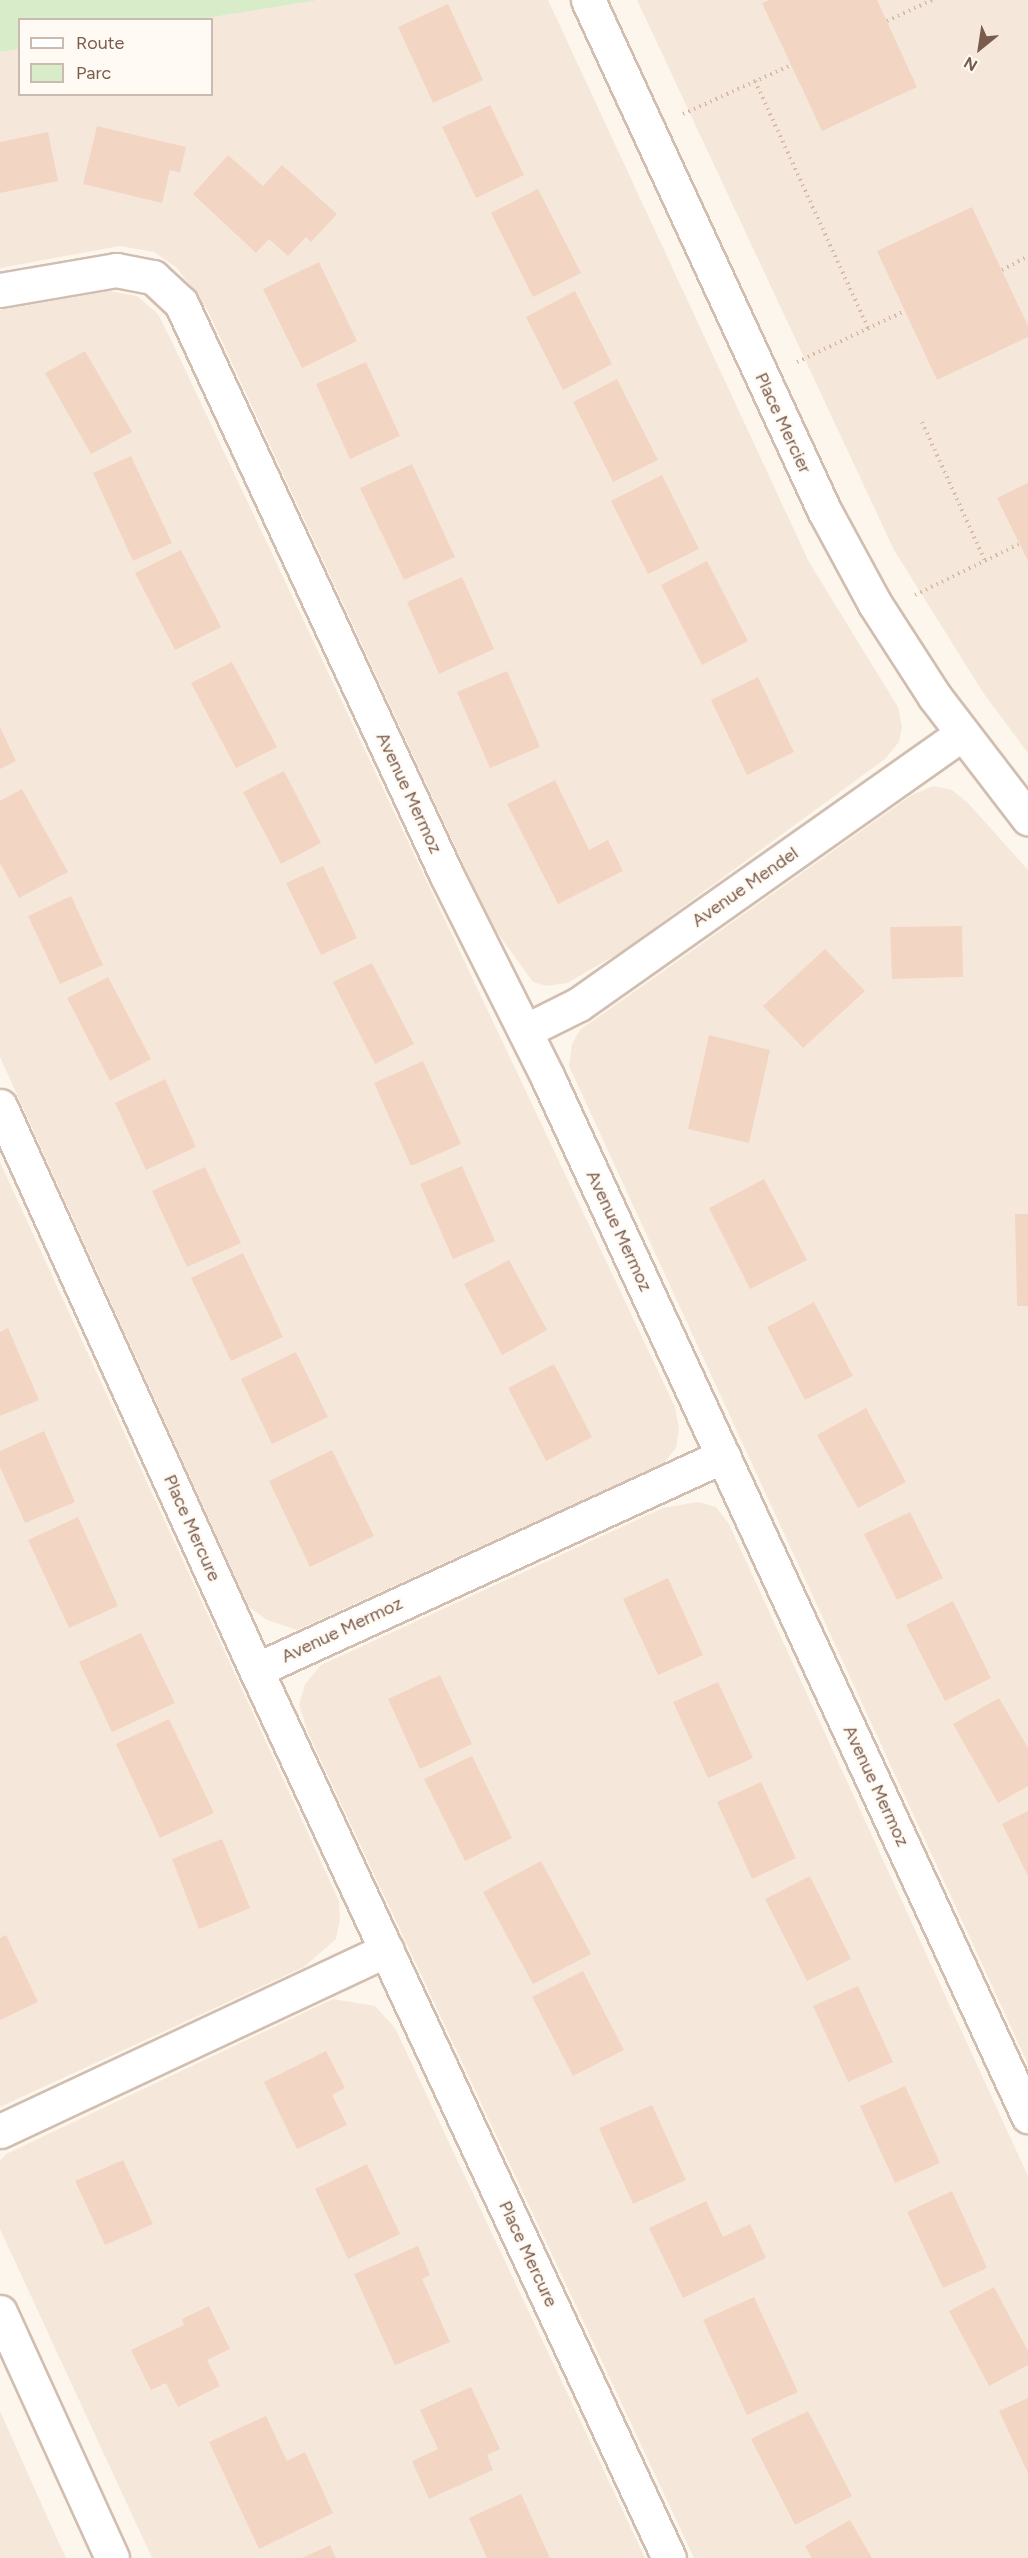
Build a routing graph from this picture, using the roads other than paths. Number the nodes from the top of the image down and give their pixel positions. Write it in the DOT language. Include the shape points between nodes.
graph roads {
  1 [pos="588,0"];
  2 [pos="0,290"];
  3 [pos="961,735"];
  4 [pos="1028,818"];
  5 [pos="525,1031"];
  6 [pos="0,1106"];
  7 [pos="723,1456"];
  8 [pos="256,1670"];
  9 [pos="387,1950"];
  10 [pos="1028,2116"];
  11 [pos="0,2131"];
  12 [pos="0,2312"];
  13 [pos="112,2558"];
  14 [pos="669,2558"];
  1 -- 3 [label="street, Place Mercier" via="824,510 875,604"];
  2 -- 5 [label="street, Avenue Mermoz" via="116,270 153,278 181,303 446,874"];
  3 -- 4 [label="street, Place Mercier"];
  3 -- 5 [label="street, Avenue Mendel" via="579,1004"];
  5 -- 7 [label="street, Avenue Mermoz"];
  6 -- 8 [label="street, Place Mercure"];
  7 -- 8 [label="street, Avenue Mermoz"];
  7 -- 10 [label="street, Avenue Mermoz"];
  8 -- 9 [label="street, Place Mercure"];
  9 -- 11 [label="street"];
  9 -- 14 [label="street, Place Mercure"];
  12 -- 13 [label="street"];
}
